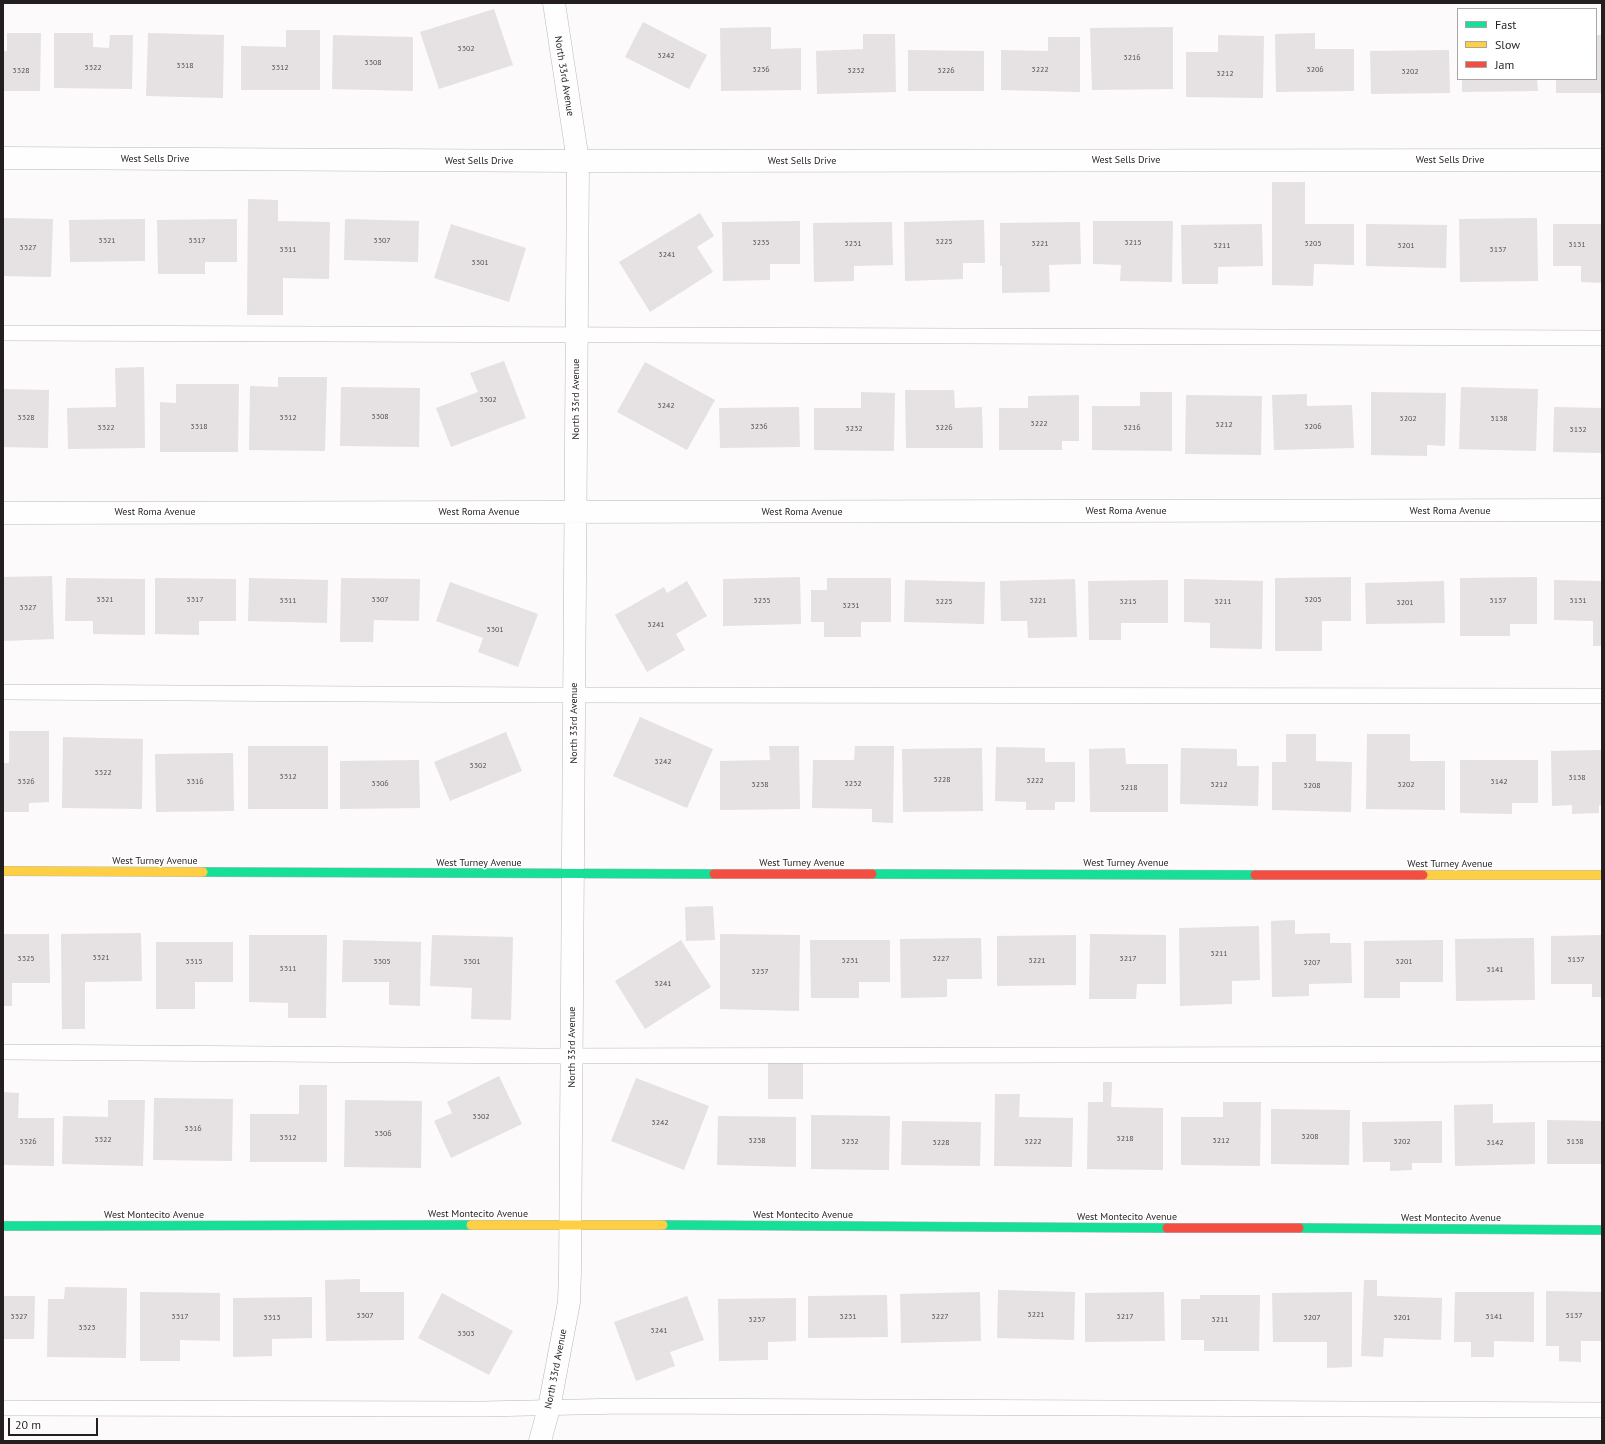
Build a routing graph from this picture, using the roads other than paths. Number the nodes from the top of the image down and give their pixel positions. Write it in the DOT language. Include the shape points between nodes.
graph roads {
  1 [pos="554,3"];
  2 [pos="3,158"];
  3 [pos="1602,160"];
  4 [pos="578,161"];
  5 [pos="3,333"];
  6 [pos="577,335"];
  7 [pos="1602,338"];
  8 [pos="1602,510"];
  9 [pos="575,512"];
  10 [pos="3,513"];
  11 [pos="3,692"];
  12 [pos="574,695"];
  13 [pos="1602,696"];
  14 [pos="3,871"];
  15 [pos="573,874"];
  16 [pos="1602,875"];
  17 [pos="3,1052"];
  18 [pos="1602,1054"];
  19 [pos="572,1056"];
  20 [pos="570,1225"];
  21 [pos="3,1226"];
  22 [pos="1602,1230"];
  23 [pos="3,1408"];
  24 [pos="549,1408"];
  25 [pos="1602,1410"];
  26 [pos="540,1441"];
  1 -- 4 [label="street, North 33rd Avenue"];
  2 -- 4 [label="street, West Sells Drive"];
  3 -- 4 [label="street, West Sells Drive"];
  4 -- 6 [label="street, North 33rd Avenue"];
  5 -- 6 [label="lane"];
  6 -- 7 [label="lane"];
  6 -- 9 [label="street, North 33rd Avenue"];
  8 -- 9 [label="street, West Roma Avenue"];
  9 -- 10 [label="street, West Roma Avenue"];
  9 -- 12 [label="street, North 33rd Avenue"];
  11 -- 12 [label="lane"];
  12 -- 13 [label="lane"];
  12 -- 15 [label="street, North 33rd Avenue"];
  14 -- 15 [label="street, West Turney Avenue"];
  15 -- 16 [label="street, West Turney Avenue"];
  15 -- 19 [label="street, North 33rd Avenue"];
  17 -- 19 [label="lane"];
  18 -- 19 [label="lane"];
  19 -- 20 [label="street, North 33rd Avenue"];
  20 -- 21 [label="street, West Montecito Avenue"];
  20 -- 22 [label="street, West Montecito Avenue"];
  20 -- 24 [label="street, North 33rd Avenue" via="570,1302"];
  23 -- 24 [label="lane"];
  24 -- 25 [label="lane" via="632,1406"];
  24 -- 26 [label="street, North 33rd Avenue"];
}
